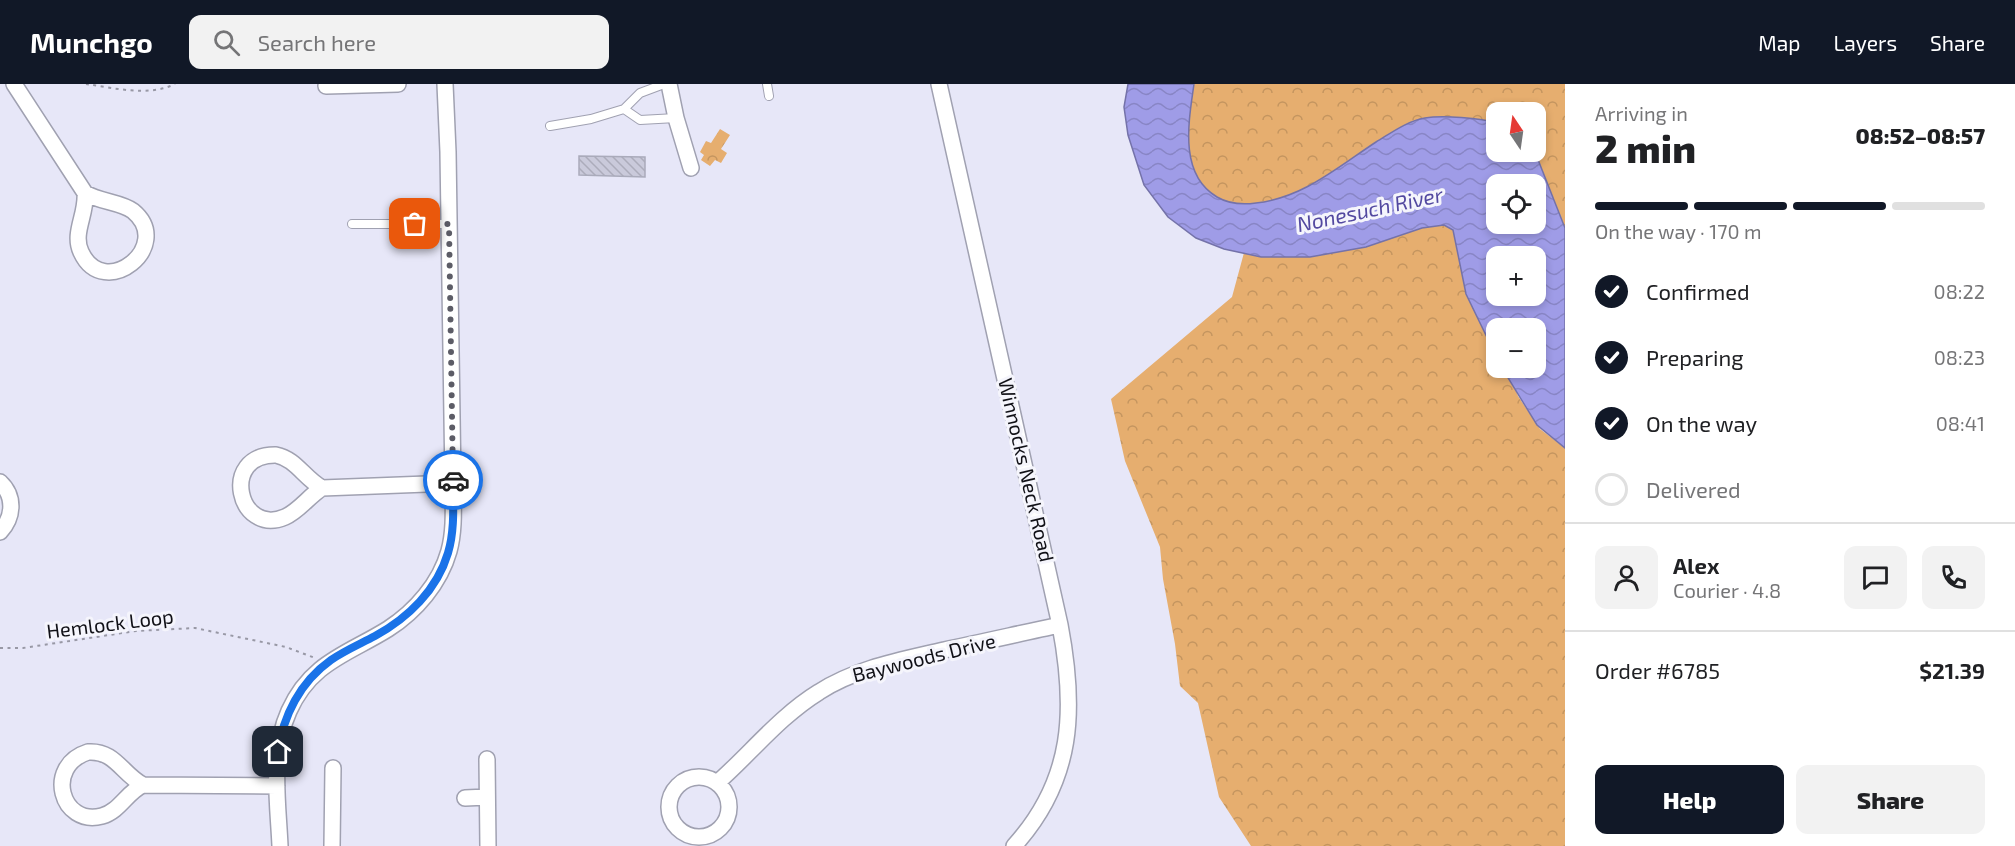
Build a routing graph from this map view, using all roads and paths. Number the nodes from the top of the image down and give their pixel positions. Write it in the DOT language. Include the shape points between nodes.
graph roads {
  1 [pos="14,84"];
  2 [pos="86,84"];
  3 [pos="175,84"];
  4 [pos="398,84"];
  5 [pos="445,84"];
  6 [pos="664,84"];
  7 [pos="669,84"];
  8 [pos="767,84"];
  9 [pos="939,84"];
  10 [pos="326,86"];
  11 [pos="769,96"];
  12 [pos="624,109"];
  13 [pos="676,118"];
  14 [pos="550,126"];
  15 [pos="691,168"];
  16 [pos="86,194"];
  17 [pos="352,224"];
  18 [pos="449,224"];
  19 [pos="0,482"];
  20 [pos="453,483"];
  21 [pos="322,488"];
  22 [pos="0,532"];
  23 [pos="1060,624"];
  24 [pos="0,648"];
  25 [pos="324,666"];
  26 [pos="487,759"];
  27 [pos="333,768"];
  28 [pos="717,783"];
  29 [pos="143,785"];
  30 [pos="277,786"];
  31 [pos="487,797"];
  32 [pos="465,798"];
  33 [pos="316,802"];
  34 [pos="332,802"];
  35 [pos="280,846"];
  36 [pos="332,846"];
  37 [pos="488,846"];
  38 [pos="1014,846"];
  1 -- 16 [label="street"];
  2 -- 3 [label="path" via="130,90 156,90"];
  4 -- 10 [label="street"];
  5 -- 18 [label="street"];
  6 -- 12 [label="lane" via="640,93"];
  7 -- 13 [label="street"];
  8 -- 11 [label="lane"];
  9 -- 23 [label="street, Winnocks Neck Road"];
  12 -- 13 [label="lane" via="640,120"];
  12 -- 14 [label="lane"];
  13 -- 15 [label="street"];
  16 -- 16 [label="street" via="78,236 83,257 101,270 128,267 144,245 144,228 139,219 127,208"];
  17 -- 18 [label="lane"];
  18 -- 20 [label="street"];
  19 -- 22 [label="street" via="12,507"];
  20 -- 21 [label="street"];
  20 -- 25 [label="street" via="449,551 428,592 398,622"];
  21 -- 21 [label="street" via="291,460 276,455 251,463 240,486 241,497 250,510 274,520 290,515"];
  23 -- 28 [label="street, Baywoods Drive" via="846,677 796,708"];
  23 -- 38 [label="street, Winnocks Neck Road" via="1070,697 1062,763 1039,815"];
  24 -- 25 [label="path, Hemlock Loop" via="136,631 195,628 310,654"];
  25 -- 30 [label="street" via="300,692 286,718 278,752"];
  26 -- 31 [label="street"];
  27 -- 34 [label="street"];
  28 -- 28 [label="street" via="703,777 693,778 676,788 669,807 679,830 703,837 717,832 724,824 729,800"];
  29 -- 29 [label="street" via="111,757 94,752 71,761 61,783 69,806 91,817 109,813"];
  29 -- 30 [label="street"];
  30 -- 35 [label="street"];
  31 -- 32 [label="street"];
  31 -- 37 [label="street"];
  33 -- 34 [label="street"];
  34 -- 36 [label="street"];
}
